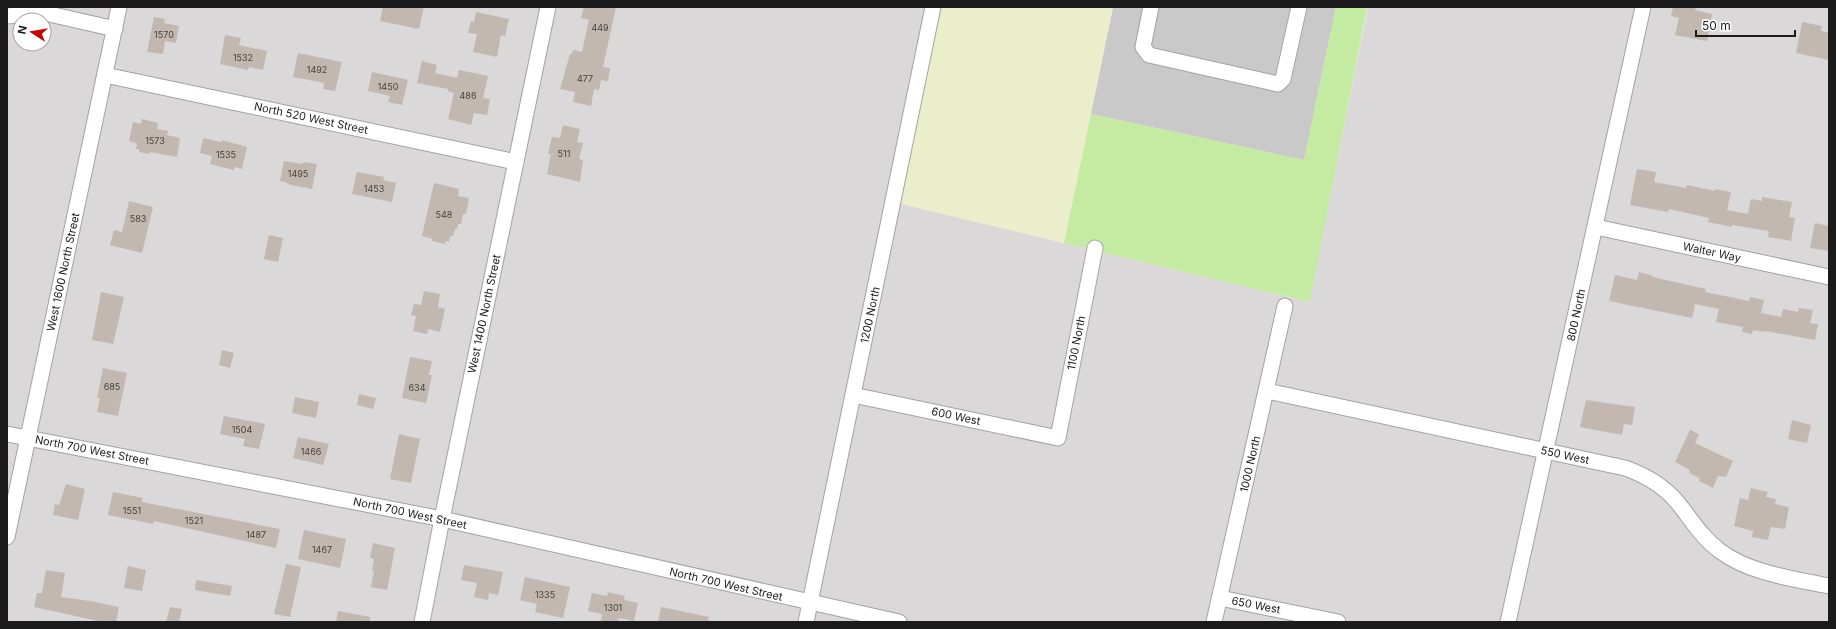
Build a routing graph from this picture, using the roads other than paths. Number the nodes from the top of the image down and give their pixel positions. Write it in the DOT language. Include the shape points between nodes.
graph roads {
  1 [pos="119,7"];
  2 [pos="548,7"];
  3 [pos="933,7"];
  4 [pos="1151,7"];
  5 [pos="1299,7"];
  6 [pos="1643,7"];
  7 [pos="7,16"];
  8 [pos="115,29"];
  9 [pos="106,75"];
  10 [pos="516,162"];
  11 [pos="1596,226"];
  12 [pos="1095,248"];
  13 [pos="1829,277"];
  14 [pos="1285,306"];
  15 [pos="1267,390"];
  16 [pos="853,395"];
  17 [pos="7,434"];
  18 [pos="28,437"];
  19 [pos="1058,438"];
  20 [pos="1546,450"];
  21 [pos="442,519"];
  22 [pos="7,537"];
  23 [pos="1829,586"];
  24 [pos="1220,598"];
  25 [pos="810,603"];
  26 [pos="422,622"];
  27 [pos="806,622"];
  28 [pos="899,622"];
  29 [pos="1214,622"];
  30 [pos="1338,622"];
  31 [pos="1508,622"];
  1 -- 8 [label="street, West 1600 North Street"];
  2 -- 10 [label="street, West 1400 North Street"];
  3 -- 16 [label="street, 1200 North"];
  4 -- 5 [label="street" via="1143,47 1149,55 1278,84 1283,79"];
  6 -- 11 [label="street, 800 North"];
  7 -- 8 [label="street" via="45,13"];
  8 -- 9 [label="street, West 1600 North Street"];
  9 -- 10 [label="street, North 520 West Street"];
  9 -- 18 [label="street, West 1600 North Street"];
  10 -- 21 [label="street, West 1400 North Street"];
  11 -- 13 [label="street, Walter Way"];
  11 -- 20 [label="street, 800 North"];
  12 -- 19 [label="street, 1100 North"];
  14 -- 15 [label="street, 1000 North"];
  15 -- 20 [label="street, 550 West"];
  15 -- 24 [label="street, 1000 North"];
  16 -- 19 [label="street, 600 West"];
  16 -- 25 [label="street, 1200 North"];
  17 -- 18 [label="street, North 700 West Street"];
  18 -- 21 [label="street, North 700 West Street"];
  18 -- 22 [label="street, West 1600 North Street"];
  20 -- 23 [label="street, 550 West" via="1637,472 1669,494 1710,543 1729,557 1753,569"];
  20 -- 31 [label="street, 800 North"];
  21 -- 25 [label="street, North 700 West Street"];
  21 -- 26 [label="street, West 1400 North Street"];
  24 -- 29 [label="street, 1000 North"];
  24 -- 30 [label="street, 650 West"];
  25 -- 27 [label="street, 1200 North"];
  25 -- 28 [label="street, North 700 West Street"];
}
